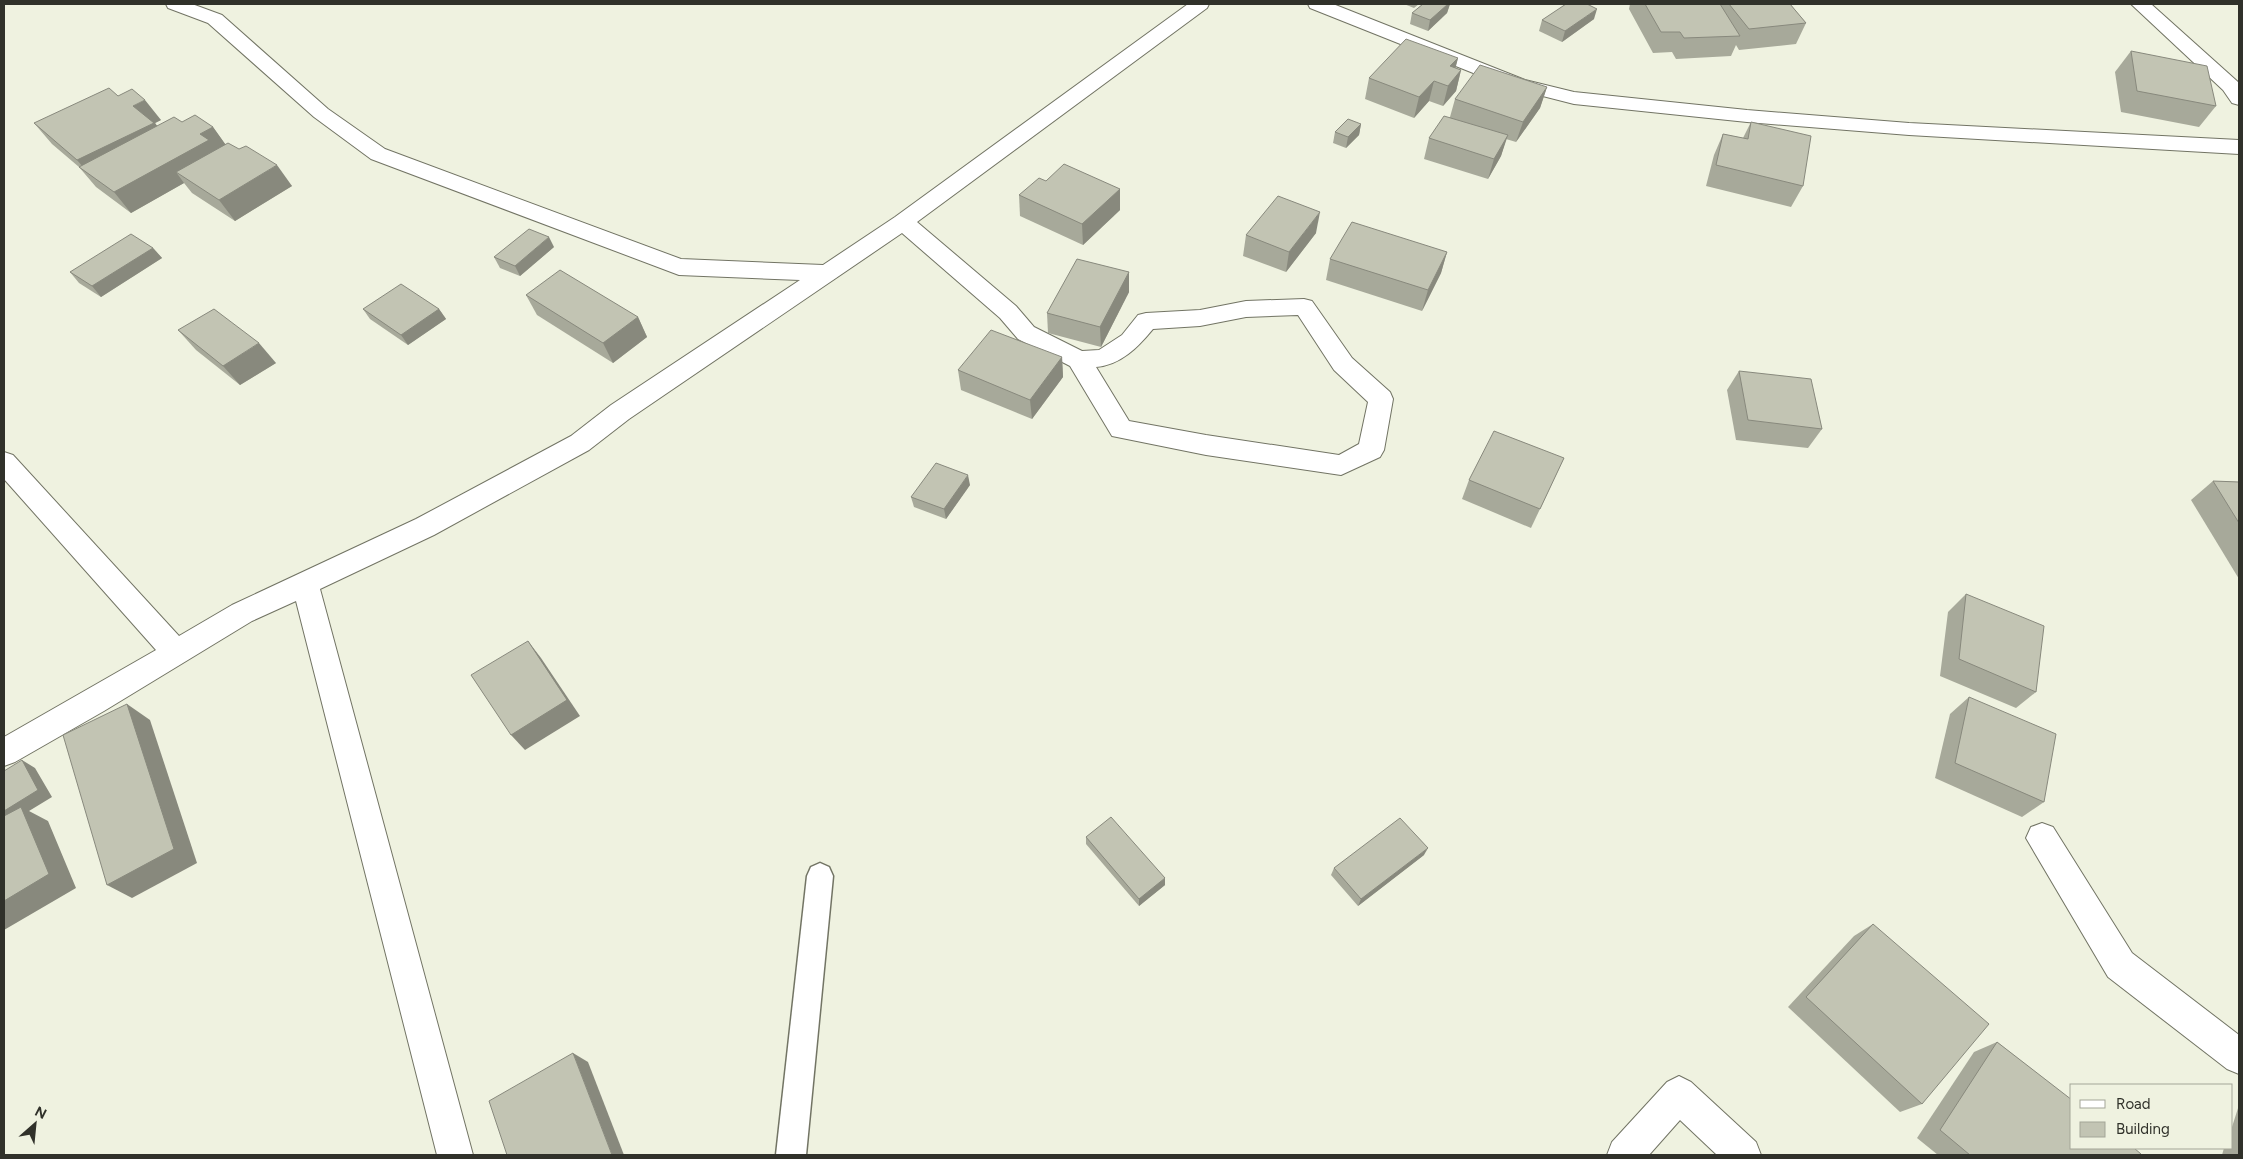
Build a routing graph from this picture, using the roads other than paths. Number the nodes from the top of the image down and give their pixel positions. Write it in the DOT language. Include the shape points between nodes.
graph roads {
  1 [pos="175,4"];
  2 [pos="1200,4"];
  3 [pos="1316,4"];
  4 [pos="2140,4"];
  5 [pos="2239,99"];
  6 [pos="2239,147"];
  7 [pos="903,222"];
  8 [pos="825,273"];
  9 [pos="1079,360"];
  10 [pos="4,462"];
  11 [pos="305,583"];
  12 [pos="177,652"];
  13 [pos="4,752"];
  14 [pos="2042,838"];
  15 [pos="820,876"];
  16 [pos="2239,1057"];
  17 [pos="455,1155"];
  18 [pos="791,1155"];
  19 [pos="1625,1155"];
  20 [pos="1743,1155"];
  1 -- 8 [label="street" via="215,18 321,113 378,154 679,268"];
  2 -- 7 [label="street"];
  3 -- 6 [label="street" via="1518,84 1574,98 1909,129"];
  4 -- 5 [label="street" via="2231,86"];
  7 -- 8 [label="street"];
  7 -- 9 [label="street" via="1008,312 1026,333"];
  8 -- 11 [label="street" via="620,412 580,443 425,527"];
  9 -- 9 [label="street" via="1104,358 1130,341 1146,321 1304,307 1343,364 1380,399 1371,450 1341,466 1121,429"];
  10 -- 12 [label="street"];
  11 -- 12 [label="street" via="242,613"];
  11 -- 17 [label="street"];
  12 -- 13 [label="street"];
  14 -- 16 [label="street" via="2120,964"];
  15 -- 18 [label="lane"];
  19 -- 20 [label="street" via="1680,1094"];
}
